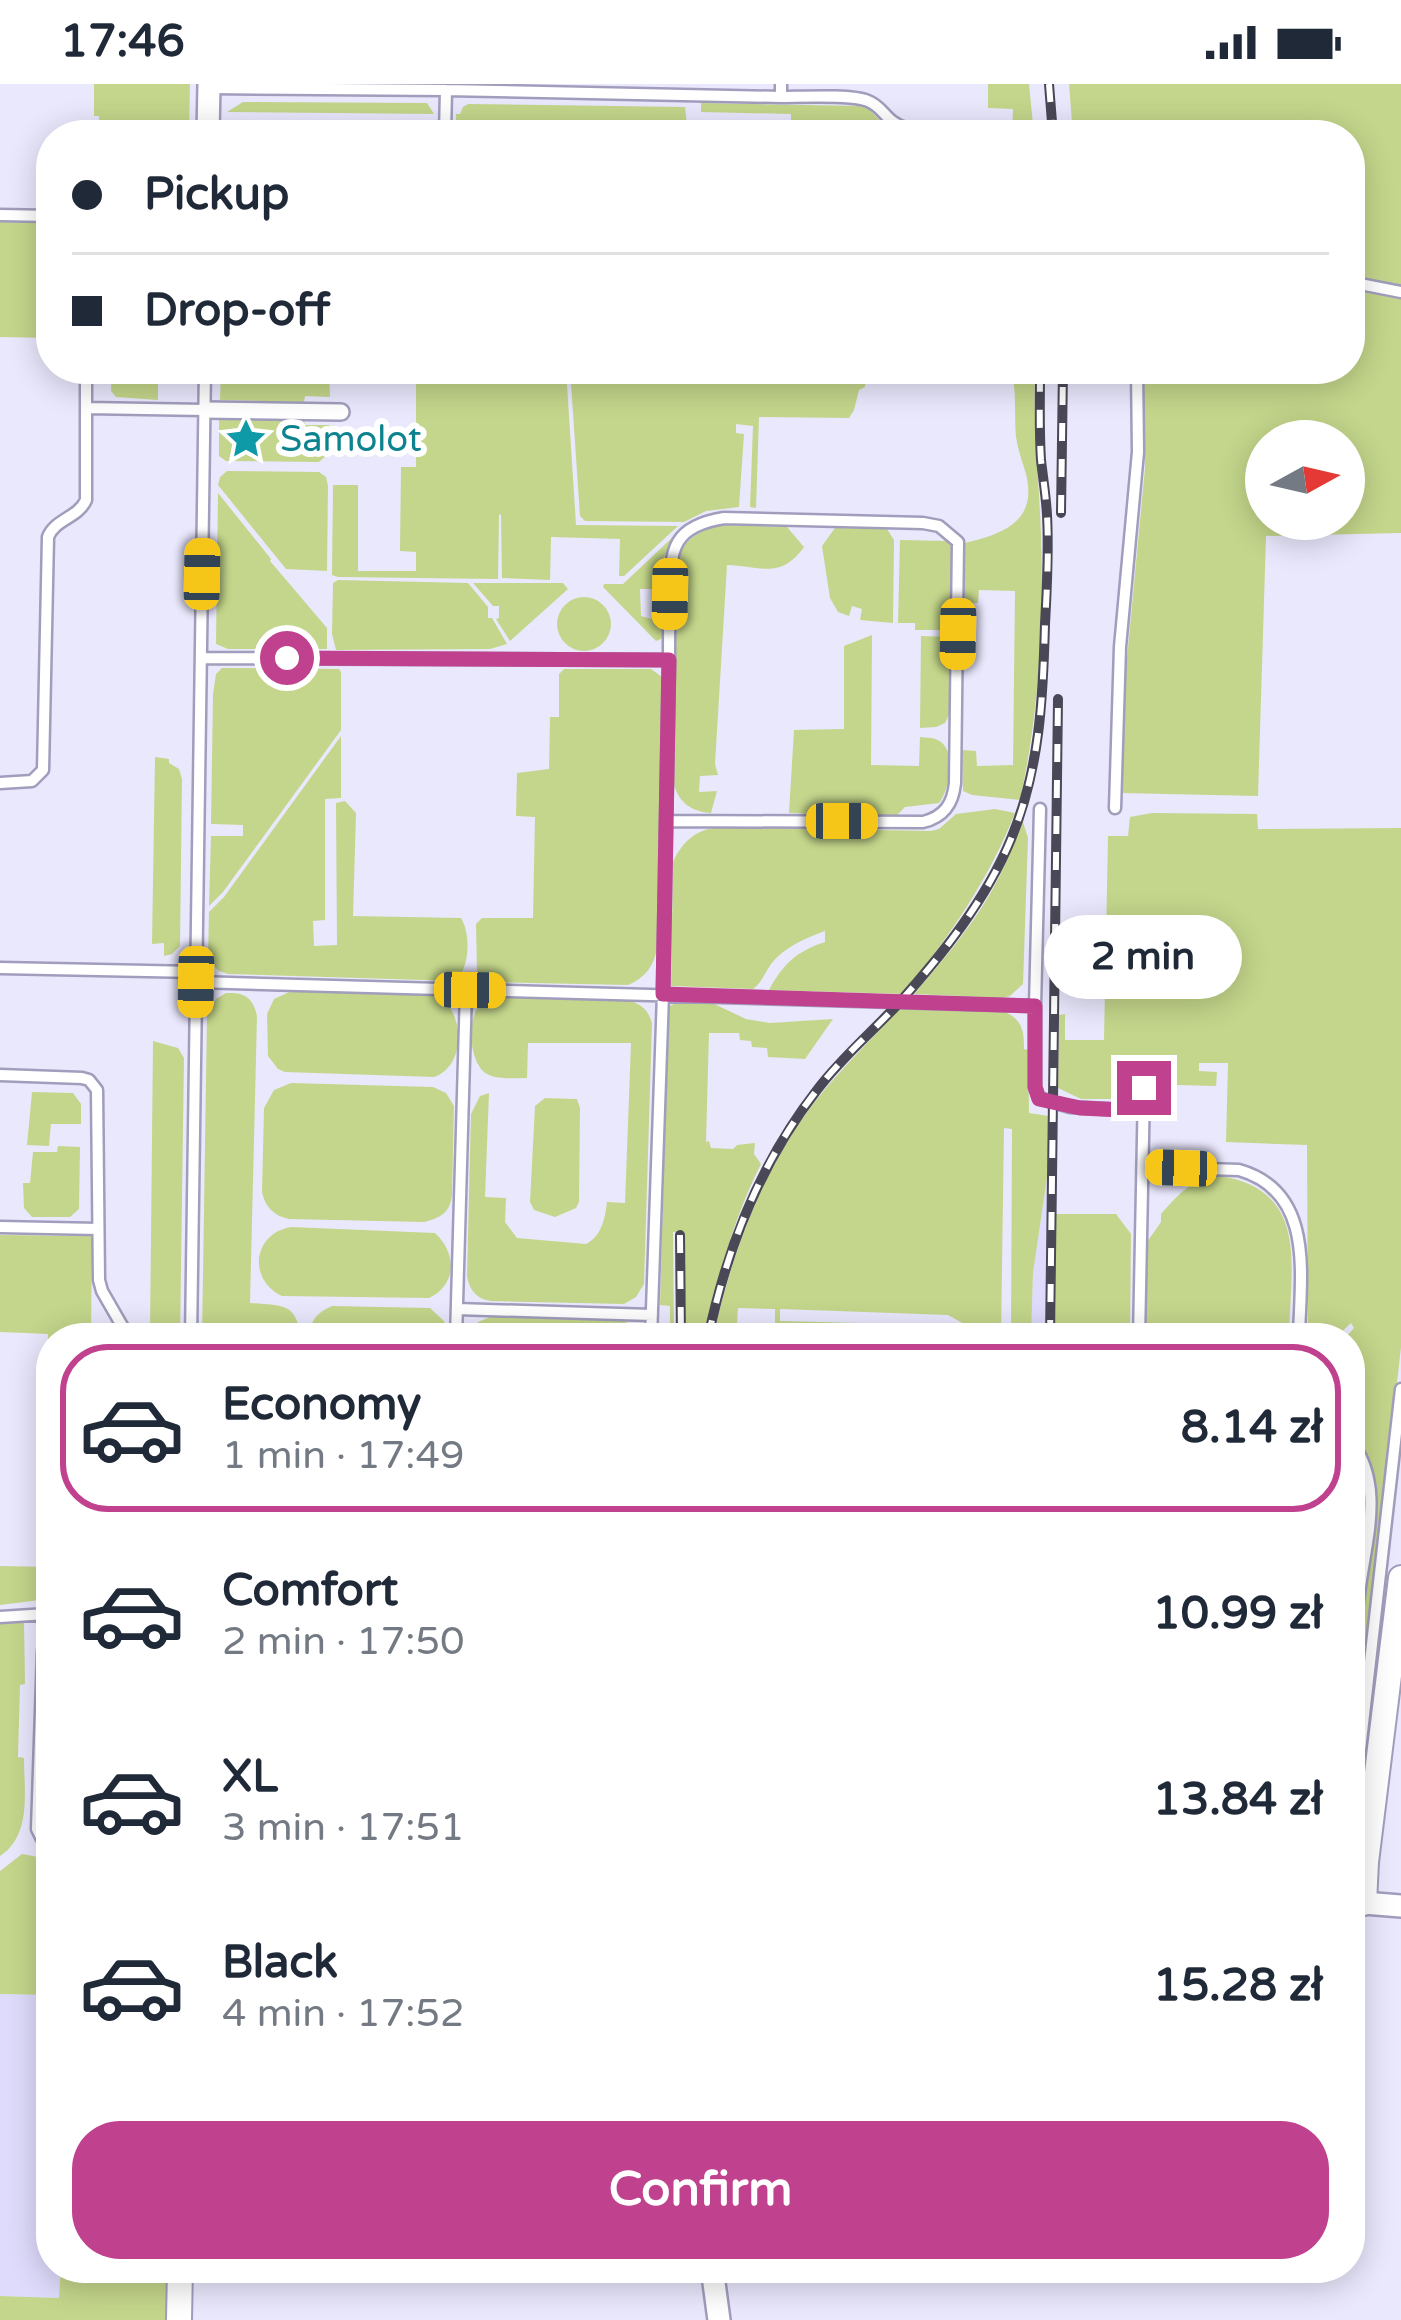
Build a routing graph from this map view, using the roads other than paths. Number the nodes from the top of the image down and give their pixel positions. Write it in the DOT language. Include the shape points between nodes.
graph roads {
  1 [pos="209,86"];
  2 [pos="325,86"];
  3 [pos="453,88"];
  4 [pos="781,90"];
  5 [pos="208,120"];
  6 [pos="448,120"];
  7 [pos="888,120"];
  8 [pos="0,215"];
  9 [pos="36,216"];
  10 [pos="1365,285"];
  11 [pos="1401,292"];
  12 [pos="86,384"];
  13 [pos="206,384"];
  14 [pos="1137,384"];
  15 [pos="86,408"];
  16 [pos="205,410"];
  17 [pos="341,412"];
  18 [pos="201,658"];
  19 [pos="669,660"];
  20 [pos="0,783"];
  21 [pos="1115,808"];
  22 [pos="1040,809"];
  23 [pos="666,821"];
  24 [pos="0,968"];
  25 [pos="196,977"];
  26 [pos="466,990"];
  27 [pos="663,994"];
  28 [pos="1035,1006"];
  29 [pos="0,1075"];
  30 [pos="1144,1088"];
  31 [pos="1144,1111"];
  32 [pos="1143,1167"];
  33 [pos="0,1227"];
  34 [pos="98,1229"];
  35 [pos="457,1309"];
  36 [pos="652,1315"];
  37 [pos="121,1323"];
  38 [pos="191,1323"];
  39 [pos="457,1323"];
  40 [pos="652,1323"];
  41 [pos="1139,1323"];
  42 [pos="1299,1323"];
  43 [pos="1401,1389"];
  44 [pos="1365,1470"];
  45 [pos="1365,1554"];
  46 [pos="1401,1578"];
  47 [pos="36,1612"];
  48 [pos="0,1616"];
  49 [pos="1365,1706"];
  50 [pos="1365,1844"];
  51 [pos="1365,1904"];
  52 [pos="1401,1906"];
  53 [pos="180,2283"];
  54 [pos="714,2283"];
  55 [pos="179,2320"];
  56 [pos="719,2320"];
  1 -- 2 [label="lane"];
  1 -- 5 [label="street"];
  2 -- 3 [label="lane"];
  3 -- 4 [label="lane"];
  3 -- 6 [label="lane"];
  4 -- 7 [label="lane" via="863,99"];
  8 -- 9 [label="lane"];
  10 -- 11 [label="lane"];
  12 -- 15 [label="lane"];
  13 -- 16 [label="lane"];
  14 -- 21 [label="lane"];
  15 -- 16 [label="lane"];
  15 -- 20 [label="lane" via="84,505 48,537 43,770 32,781"];
  16 -- 17 [label="street"];
  16 -- 18 [label="lane"];
  18 -- 19 [label="lane"];
  18 -- 25 [label="lane"];
  19 -- 23 [label="lane"];
  19 -- 23 [label="lane" via="672,552 704,522 923,523 958,542 955,783 941,815 923,822"];
  22 -- 28 [label="lane"];
  23 -- 27 [label="lane"];
  24 -- 25 [label="lane"];
  25 -- 26 [label="lane"];
  25 -- 38 [label="lane"];
  26 -- 27 [label="lane"];
  26 -- 35 [label="lane"];
  27 -- 28 [label="lane"];
  27 -- 36 [label="lane"];
  28 -- 31 [label="lane" via="1039,1099"];
  29 -- 34 [label="lane" via="82,1078 97,1090"];
  30 -- 31 [label="lane"];
  31 -- 32 [label="lane"];
  32 -- 41 [label="lane"];
  32 -- 42 [label="lane" via="1239,1170 1277,1192 1299,1232"];
  33 -- 34 [label="lane"];
  34 -- 37 [label="lane" via="100,1286"];
  35 -- 36 [label="lane"];
  35 -- 39 [label="lane"];
  36 -- 40 [label="lane"];
  43 -- 49 [label="lane"];
  44 -- 45 [label="lane" via="1372,1509"];
  46 -- 50 [label="street"];
  47 -- 48 [label="lane"];
  51 -- 52 [label="street"];
  53 -- 55 [label="street"];
  54 -- 56 [label="street"];
}
